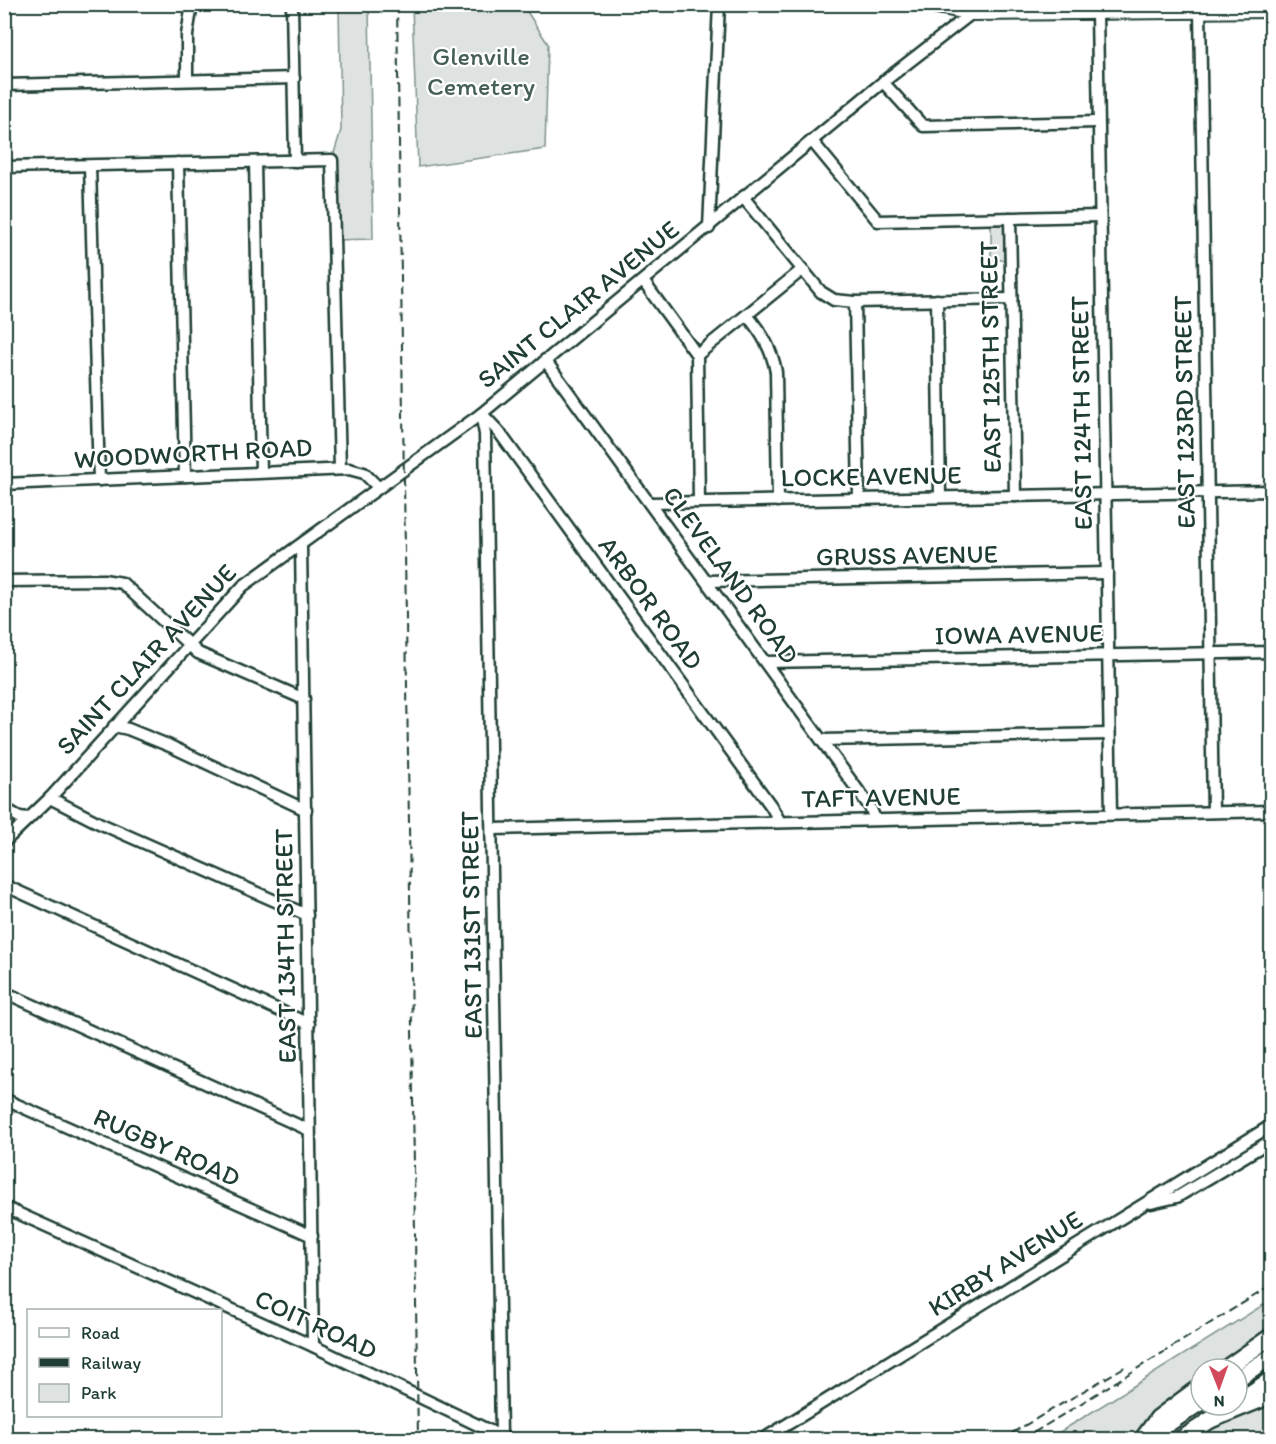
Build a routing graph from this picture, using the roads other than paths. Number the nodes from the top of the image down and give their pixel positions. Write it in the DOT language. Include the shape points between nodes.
graph roads {
  1 [pos="192,4"];
  2 [pos="292,4"];
  3 [pos="719,4"];
  4 [pos="927,4"];
  5 [pos="974,9"];
  6 [pos="1193,9"];
  7 [pos="1094,10"];
  8 [pos="1272,10"];
  9 [pos="294,78"];
  10 [pos="187,80"];
  11 [pos="883,82"];
  12 [pos="4,85"];
  13 [pos="1098,122"];
  14 [pos="812,141"];
  15 [pos="295,161"];
  16 [pos="178,162"];
  17 [pos="255,162"];
  18 [pos="90,166"];
  19 [pos="4,168"];
  20 [pos="743,197"];
  21 [pos="1100,216"];
  22 [pos="1010,218"];
  23 [pos="709,228"];
  24 [pos="802,270"];
  25 [pos="643,281"];
  26 [pos="1011,299"];
  27 [pos="936,300"];
  28 [pos="855,302"];
  29 [pos="748,316"];
  30 [pos="697,355"];
  31 [pos="546,360"];
  32 [pos="482,414"];
  33 [pos="340,469"];
  34 [pos="261,472"];
  35 [pos="185,476"];
  36 [pos="99,480"];
  37 [pos="4,484"];
  38 [pos="378,487"];
  39 [pos="1272,491"];
  40 [pos="1208,492"];
  41 [pos="1106,493"];
  42 [pos="1015,496"];
  43 [pos="940,497"];
  44 [pos="859,498"];
  45 [pos="778,501"];
  46 [pos="699,502"];
  47 [pos="651,503"];
  48 [pos="301,545"];
  49 [pos="1107,573"];
  50 [pos="4,581"];
  51 [pos="708,581"];
  52 [pos="189,645"];
  53 [pos="1211,652"];
  54 [pos="1272,652"];
  55 [pos="1108,655"];
  56 [pos="767,662"];
  57 [pos="304,699"];
  58 [pos="114,726"];
  59 [pos="1109,734"];
  60 [pos="823,740"];
  61 [pos="50,798"];
  62 [pos="4,808"];
  63 [pos="306,810"];
  64 [pos="1272,811"];
  65 [pos="1213,812"];
  66 [pos="1111,813"];
  67 [pos="29,818"];
  68 [pos="875,819"];
  69 [pos="780,822"];
  70 [pos="492,829"];
  71 [pos="4,842"];
  72 [pos="4,885"];
  73 [pos="307,915"];
  74 [pos="4,992"];
  75 [pos="309,1024"];
  76 [pos="4,1099"];
  77 [pos="1272,1125"];
  78 [pos="309,1130"];
  79 [pos="1272,1140"];
  80 [pos="1145,1204"];
  81 [pos="4,1207"];
  82 [pos="312,1236"];
  83 [pos="1272,1336"];
  84 [pos="313,1346"];
  85 [pos="1272,1356"];
  86 [pos="1242,1357"];
  87 [pos="1249,1371"];
  88 [pos="1272,1379"];
  89 [pos="1249,1394"];
  90 [pos="1189,1395"];
  91 [pos="1272,1395"];
  92 [pos="1189,1410"];
  93 [pos="1214,1417"];
  94 [pos="1208,1421"];
  95 [pos="505,1438"];
  96 [pos="762,1440"];
  97 [pos="1143,1440"];
  98 [pos="1180,1440"];
  1 -- 10 [label="street" via="186,35"];
  2 -- 9 [label="street"];
  3 -- 23 [label="street"];
  4 -- 5 [label="main road"];
  5 -- 7 [label="main road"];
  5 -- 11 [label="street, SAINT CLAIR AVENUE"];
  6 -- 7 [label="main road"];
  6 -- 8 [label="main road"];
  6 -- 40 [label="street, EAST 123RD STREET"];
  7 -- 13 [label="street, EAST 124TH STREET"];
  9 -- 10 [label="street"];
  9 -- 15 [label="street"];
  10 -- 12 [label="street"];
  11 -- 13 [label="street" via="923,126"];
  11 -- 14 [label="street, SAINT CLAIR AVENUE"];
  13 -- 21 [label="street, EAST 124TH STREET"];
  14 -- 20 [label="street, SAINT CLAIR AVENUE"];
  14 -- 22 [label="street" via="878,221"];
  15 -- 17 [label="street"];
  15 -- 33 [label="street" via="332,160"];
  16 -- 17 [label="street"];
  16 -- 18 [label="street"];
  16 -- 35 [label="street"];
  17 -- 34 [label="street"];
  18 -- 19 [label="street"];
  18 -- 36 [label="street"];
  20 -- 23 [label="street, SAINT CLAIR AVENUE"];
  20 -- 24 [label="street"];
  21 -- 22 [label="street"];
  21 -- 41 [label="street, EAST 124TH STREET"];
  22 -- 26 [label="street, EAST 125TH STREET"];
  23 -- 25 [label="street, SAINT CLAIR AVENUE"];
  24 -- 28 [label="street" via="821,292 834,300"];
  24 -- 29 [label="street"];
  25 -- 30 [label="street"];
  25 -- 31 [label="street, SAINT CLAIR AVENUE"];
  26 -- 27 [label="street"];
  26 -- 42 [label="street, EAST 125TH STREET"];
  27 -- 28 [label="street"];
  27 -- 43 [label="street"];
  28 -- 44 [label="street"];
  29 -- 30 [label="street"];
  29 -- 45 [label="street" via="766,339 776,372"];
  30 -- 46 [label="street"];
  31 -- 32 [label="street, SAINT CLAIR AVENUE"];
  31 -- 47 [label="street, CLEVELAND ROAD"];
  32 -- 38 [label="street, SAINT CLAIR AVENUE"];
  32 -- 69 [label="street, ARBOR ROAD" via="500,433"];
  32 -- 70 [label="street, EAST 131ST STREET"];
  33 -- 34 [label="street, WOODWORTH ROAD"];
  33 -- 38 [label="street, WOODWORTH ROAD" via="364,474"];
  34 -- 35 [label="street, WOODWORTH ROAD"];
  35 -- 36 [label="street, WOODWORTH ROAD"];
  36 -- 37 [label="street, WOODWORTH ROAD"];
  38 -- 48 [label="street, SAINT CLAIR AVENUE"];
  39 -- 40 [label="street, LOCKE AVENUE"];
  40 -- 41 [label="street, LOCKE AVENUE"];
  40 -- 53 [label="street, EAST 123RD STREET"];
  41 -- 42 [label="street, LOCKE AVENUE"];
  41 -- 49 [label="street, EAST 124TH STREET"];
  42 -- 43 [label="street, LOCKE AVENUE"];
  43 -- 44 [label="street, LOCKE AVENUE"];
  44 -- 45 [label="street, LOCKE AVENUE"];
  45 -- 46 [label="street, LOCKE AVENUE"];
  46 -- 47 [label="street, LOCKE AVENUE"];
  47 -- 51 [label="street, CLEVELAND ROAD"];
  48 -- 52 [label="street, SAINT CLAIR AVENUE" via="243,586"];
  48 -- 57 [label="street, EAST 134TH STREET"];
  49 -- 51 [label="street, GRUSS AVENUE"];
  49 -- 55 [label="street, EAST 124TH STREET"];
  50 -- 52 [label="street" via="122,583"];
  51 -- 56 [label="street, CLEVELAND ROAD"];
  52 -- 57 [label="street" via="198,653"];
  52 -- 58 [label="street, SAINT CLAIR AVENUE"];
  53 -- 54 [label="street, IOWA AVENUE"];
  53 -- 55 [label="street, IOWA AVENUE"];
  53 -- 65 [label="street, EAST 123RD STREET"];
  55 -- 56 [label="street, IOWA AVENUE"];
  55 -- 59 [label="street, EAST 124TH STREET"];
  56 -- 60 [label="street, CLEVELAND ROAD"];
  57 -- 63 [label="street, EAST 134TH STREET"];
  58 -- 61 [label="street, SAINT CLAIR AVENUE"];
  58 -- 63 [label="street" via="170,746"];
  59 -- 60 [label="street"];
  59 -- 66 [label="street, EAST 124TH STREET"];
  60 -- 68 [label="street, CLEVELAND ROAD"];
  61 -- 67 [label="street, SAINT CLAIR AVENUE"];
  61 -- 73 [label="street"];
  62 -- 67 [label="street"];
  63 -- 73 [label="street, EAST 134TH STREET"];
  64 -- 65 [label="street, TAFT AVENUE"];
  65 -- 66 [label="street, TAFT AVENUE"];
  66 -- 68 [label="street, TAFT AVENUE"];
  67 -- 71 [label="street, SAINT CLAIR AVENUE"];
  68 -- 69 [label="street, TAFT AVENUE"];
  69 -- 70 [label="street, TAFT AVENUE"];
  70 -- 95 [label="street, EAST 131ST STREET"];
  72 -- 75 [label="street"];
  73 -- 75 [label="street, EAST 134TH STREET"];
  74 -- 78 [label="street"];
  75 -- 78 [label="street, EAST 134TH STREET"];
  76 -- 82 [label="street, RUGBY ROAD"];
  77 -- 80 [label="street, KIRBY AVENUE"];
  78 -- 82 [label="street, EAST 134TH STREET"];
  79 -- 80 [label="street" via="1177,1197"];
  80 -- 96 [label="street, KIRBY AVENUE"];
  81 -- 84 [label="street, COIT ROAD"];
  82 -- 84 [label="street, EAST 134TH STREET"];
  83 -- 86 [label="highway"];
  84 -- 95 [label="street, COIT ROAD"];
  85 -- 87 [label="highway"];
  88 -- 89 [label="highway"];
  90 -- 97 [label="highway" via="1158,1418"];
  91 -- 94 [label="highway"];
  92 -- 97 [label="highway"];
  93 -- 94 [label="highway"];
  94 -- 98 [label="highway"];
}
